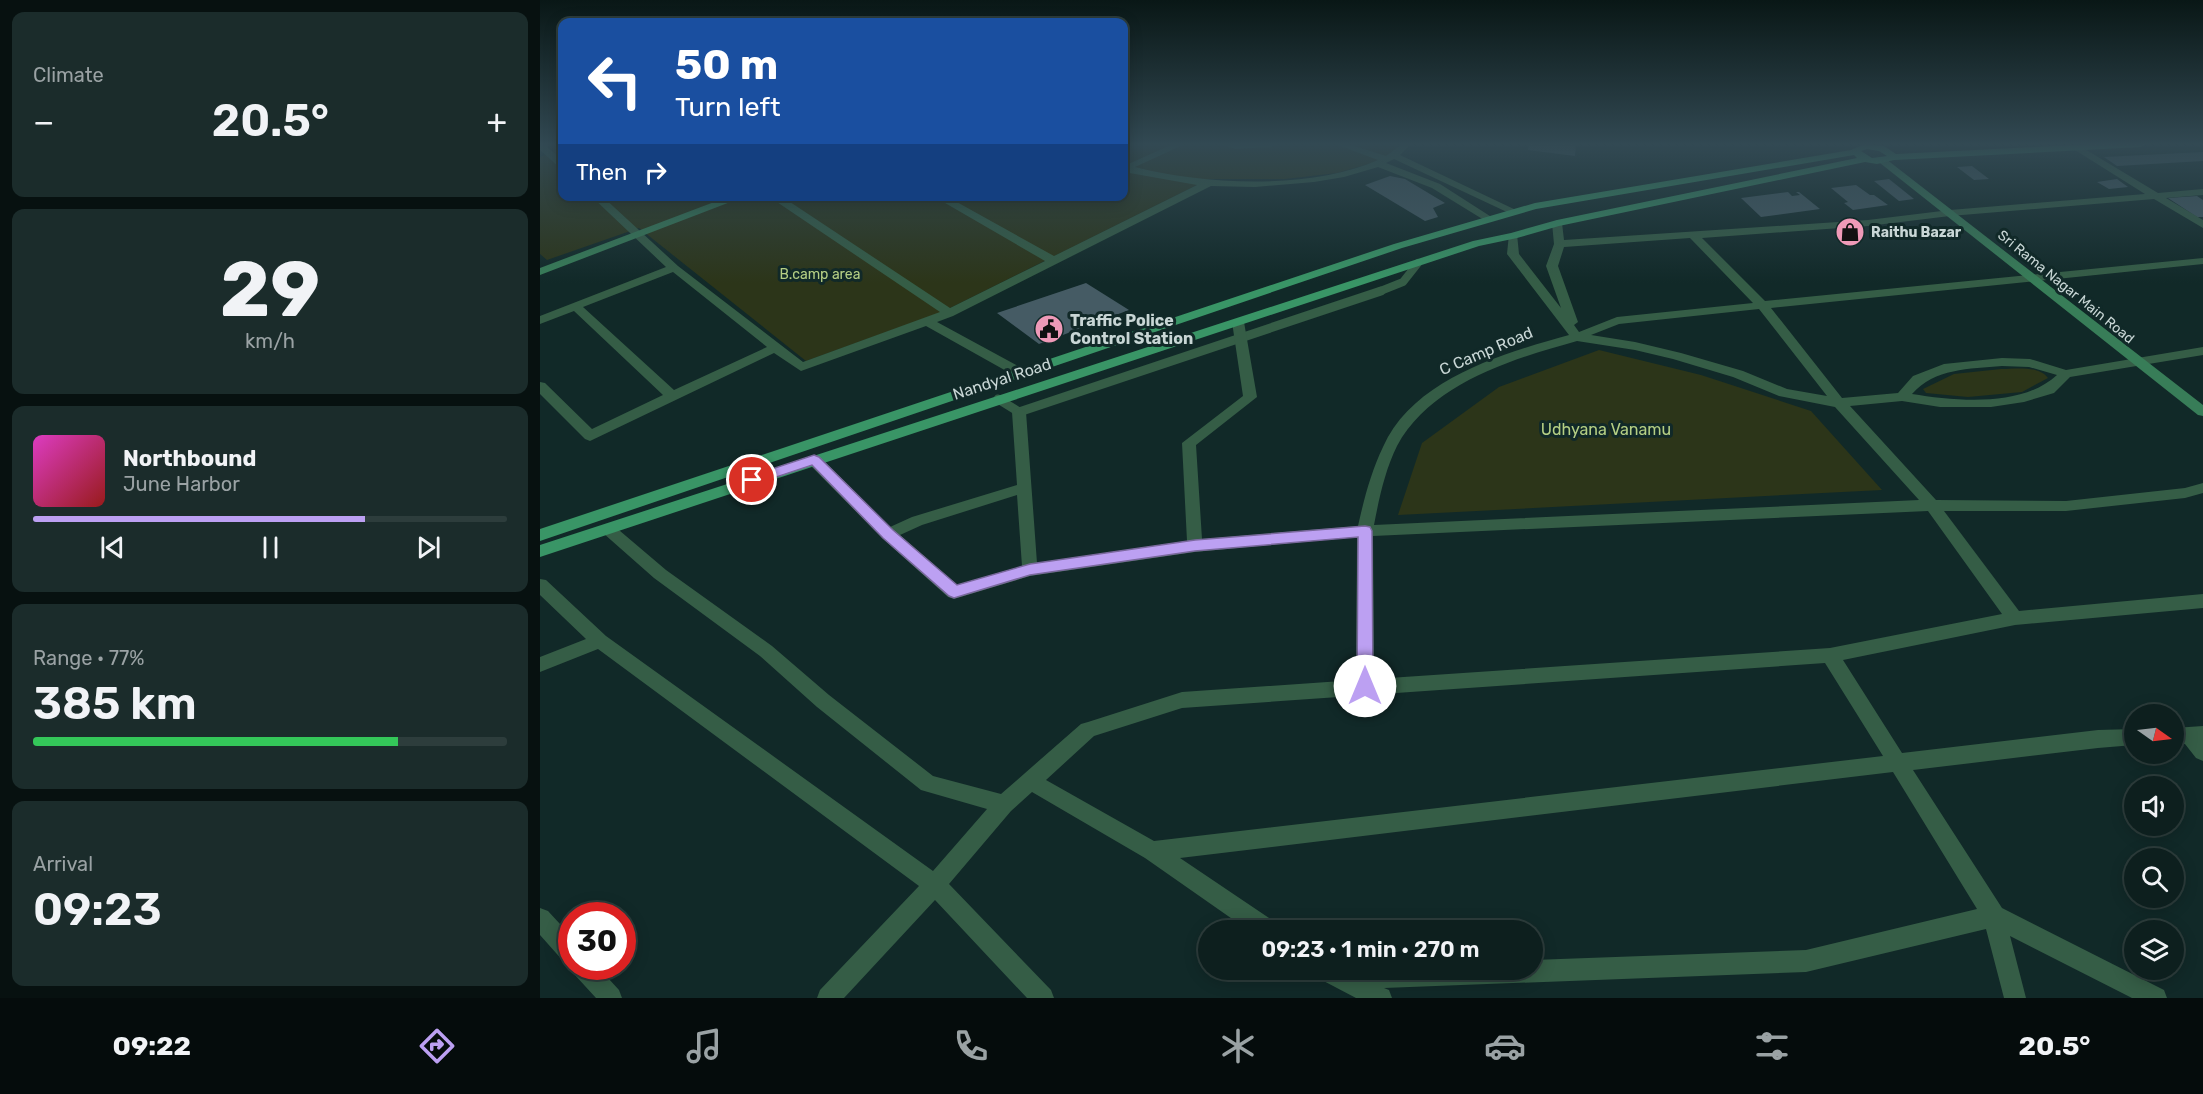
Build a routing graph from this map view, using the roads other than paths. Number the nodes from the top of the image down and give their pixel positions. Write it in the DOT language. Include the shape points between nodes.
graph roads {
  1 [pos="1194,191"];
  2 [pos="1443,191"];
  3 [pos="1463,191"];
  4 [pos="1627,191"];
  5 [pos="1714,191"];
  6 [pos="1925,191"];
  7 [pos="2148,191"];
  8 [pos="2203,192"];
  9 [pos="2157,196"];
  10 [pos="601,201"];
  11 [pos="728,201"];
  12 [pos="781,201"];
  13 [pos="947,201"];
  14 [pos="1535,206"];
  15 [pos="1513,211"];
  16 [pos="1950,213"];
  17 [pos="1488,218"];
  18 [pos="1557,223"];
  19 [pos="2203,225"];
  20 [pos="1448,230"];
  21 [pos="1692,234"];
  22 [pos="638,235"];
  23 [pos="1513,236"];
  24 [pos="1477,243"];
  25 [pos="1559,244"];
  26 [pos="1052,260"];
  27 [pos="2203,261"];
  28 [pos="1418,263"];
  29 [pos="674,268"];
  30 [pos="542,270"];
  31 [pos="2032,279"];
  32 [pos="575,306"];
  33 [pos="1762,306"];
  34 [pos="949,313"];
  35 [pos="540,320"];
  36 [pos="927,321"];
  37 [pos="1238,322"];
  38 [pos="1577,337"];
  39 [pos="1241,339"];
  40 [pos="776,347"];
  41 [pos="2203,351"];
  42 [pos="2137,362"];
  43 [pos="1022,374"];
  44 [pos="2066,374"];
  45 [pos="540,386"];
  46 [pos="672,396"];
  47 [pos="1902,397"];
  48 [pos="998,399"];
  49 [pos="1839,403"];
  50 [pos="1019,412"];
  51 [pos="2203,412"];
  52 [pos="814,460"];
  53 [pos="1024,488"];
  54 [pos="2203,488"];
  55 [pos="1932,505"];
  56 [pos="608,529"];
  57 [pos="1365,531"];
  58 [pos="888,534"];
  59 [pos="540,535"];
  60 [pos="1195,546"];
  61 [pos="540,551"];
  62 [pos="1030,570"];
  63 [pos="540,585"];
  64 [pos="2199,606"];
  65 [pos="2015,618"];
  66 [pos="600,641"];
  67 [pos="1830,655"];
  68 [pos="540,665"];
  69 [pos="1365,686"];
  70 [pos="2189,735"];
  71 [pos="2124,738"];
  72 [pos="2203,752"];
  73 [pos="1898,764"];
  74 [pos="1029,781"];
  75 [pos="1004,804"];
  76 [pos="1152,851"];
  77 [pos="935,885"];
  78 [pos="1994,916"];
  79 [pos="540,919"];
  80 [pos="1252,920"];
  81 [pos="558,939"];
  82 [pos="1543,968"];
  83 [pos="595,980"];
  84 [pos="1344,980"];
  85 [pos="611,998"];
  86 [pos="828,998"];
  87 [pos="1043,998"];
  88 [pos="1381,998"];
  89 [pos="2015,998"];
  90 [pos="2156,998"];
  1 -- 26 [label="street"];
  2 -- 17 [label="street"];
  3 -- 15 [label="street"];
  4 -- 14 [label="main road, Nandyal Road"];
  5 -- 18 [label="main road, Nandyal Road"];
  6 -- 16 [label="street, Sri Rama Nagar Main Road"];
  7 -- 9 [label="street"];
  8 -- 9 [label="street"];
  9 -- 16 [label="street"];
  9 -- 19 [label="street"];
  10 -- 22 [label="street"];
  11 -- 22 [label="street"];
  12 -- 34 [label="street"];
  13 -- 26 [label="street"];
  14 -- 15 [label="main road, Nandyal Road"];
  14 -- 18 [label="main road" via="1555,215"];
  15 -- 17 [label="main road, Nandyal Road"];
  16 -- 21 [label="street" via="1868,223"];
  16 -- 31 [label="street, Sri Rama Nagar Main Road"];
  17 -- 20 [label="main road, Nandyal Road"];
  18 -- 23 [label="main road, Nandyal Road"];
  18 -- 25 [label="street"];
  20 -- 24 [label="main road"];
  20 -- 43 [label="main road, Nandyal Road"];
  21 -- 25 [label="street"];
  21 -- 33 [label="street"];
  22 -- 29 [label="street"];
  22 -- 30 [label="street"];
  23 -- 24 [label="main road, Nandyal Road"];
  23 -- 38 [label="street" via="1513,254"];
  24 -- 28 [label="main road, Nandyal Road"];
  25 -- 38 [label="street" via="1552,266"];
  26 -- 34 [label="street"];
  27 -- 31 [label="street"];
  28 -- 37 [label="main road, Nandyal Road"];
  28 -- 39 [label="lane" via="1403,282"];
  29 -- 32 [label="street"];
  29 -- 40 [label="street"];
  31 -- 33 [label="street"];
  31 -- 42 [label="street, Sri Rama Nagar Main Road"];
  32 -- 35 [label="street"];
  32 -- 46 [label="street"];
  33 -- 38 [label="street" via="1617,321"];
  33 -- 49 [label="street"];
  34 -- 36 [label="street"];
  36 -- 40 [label="street" via="801,367"];
  36 -- 43 [label="street"];
  37 -- 39 [label="street"];
  37 -- 48 [label="main road, Nandyal Road"];
  38 -- 49 [label="street, C Camp Road" via="1666,353 1738,374 1784,393"];
  38 -- 57 [label="street, C Camp Road" via="1523,352 1442,388 1412,414 1390,446"];
  39 -- 50 [label="lane"];
  39 -- 60 [label="street" via="1250,397 1189,443"];
  40 -- 46 [label="street"];
  41 -- 42 [label="street"];
  42 -- 44 [label="street"];
  42 -- 51 [label="street, Sri Rama Nagar Main Road"];
  43 -- 59 [label="main road, Nandyal Road"];
  44 -- 47 [label="street, C Camp Road" via="2049,390 1991,403 1940,403"];
  44 -- 47 [label="street" via="2030,363 1944,368 1918,380"];
  45 -- 46 [label="street" via="590,436"];
  47 -- 49 [label="street, C Camp Road"];
  48 -- 50 [label="lane"];
  48 -- 52 [label="main road, Nandyal Road"];
  49 -- 55 [label="street"];
  50 -- 53 [label="street"];
  52 -- 56 [label="main road, Nandyal Road"];
  52 -- 58 [label="street"];
  53 -- 58 [label="street" via="917,521"];
  53 -- 62 [label="street"];
  54 -- 55 [label="street" via="2066,506"];
  55 -- 57 [label="street"];
  55 -- 65 [label="street"];
  56 -- 61 [label="main road, Nandyal Road"];
  56 -- 75 [label="street" via="660,574 766,651 928,784"];
  57 -- 60 [label="street"];
  57 -- 69 [label="street, C Camp Road"];
  58 -- 62 [label="street" via="954,592"];
  60 -- 62 [label="street"];
  63 -- 66 [label="street"];
  64 -- 65 [label="street"];
  65 -- 67 [label="street"];
  66 -- 68 [label="street"];
  66 -- 77 [label="street"];
  67 -- 69 [label="street"];
  67 -- 73 [label="street"];
  69 -- 74 [label="street" via="1182,700 1088,730"];
  70 -- 72 [label="street"];
  71 -- 73 [label="street"];
  73 -- 76 [label="street"];
  73 -- 78 [label="street"];
  74 -- 75 [label="street"];
  74 -- 76 [label="street"];
  75 -- 77 [label="street"];
  76 -- 80 [label="street"];
  77 -- 86 [label="street"];
  77 -- 87 [label="street"];
  78 -- 82 [label="street" via="1806,961"];
  78 -- 89 [label="street"];
  78 -- 90 [label="street"];
  79 -- 81 [label="street"];
  83 -- 85 [label="street"];
  84 -- 88 [label="street"];
}
